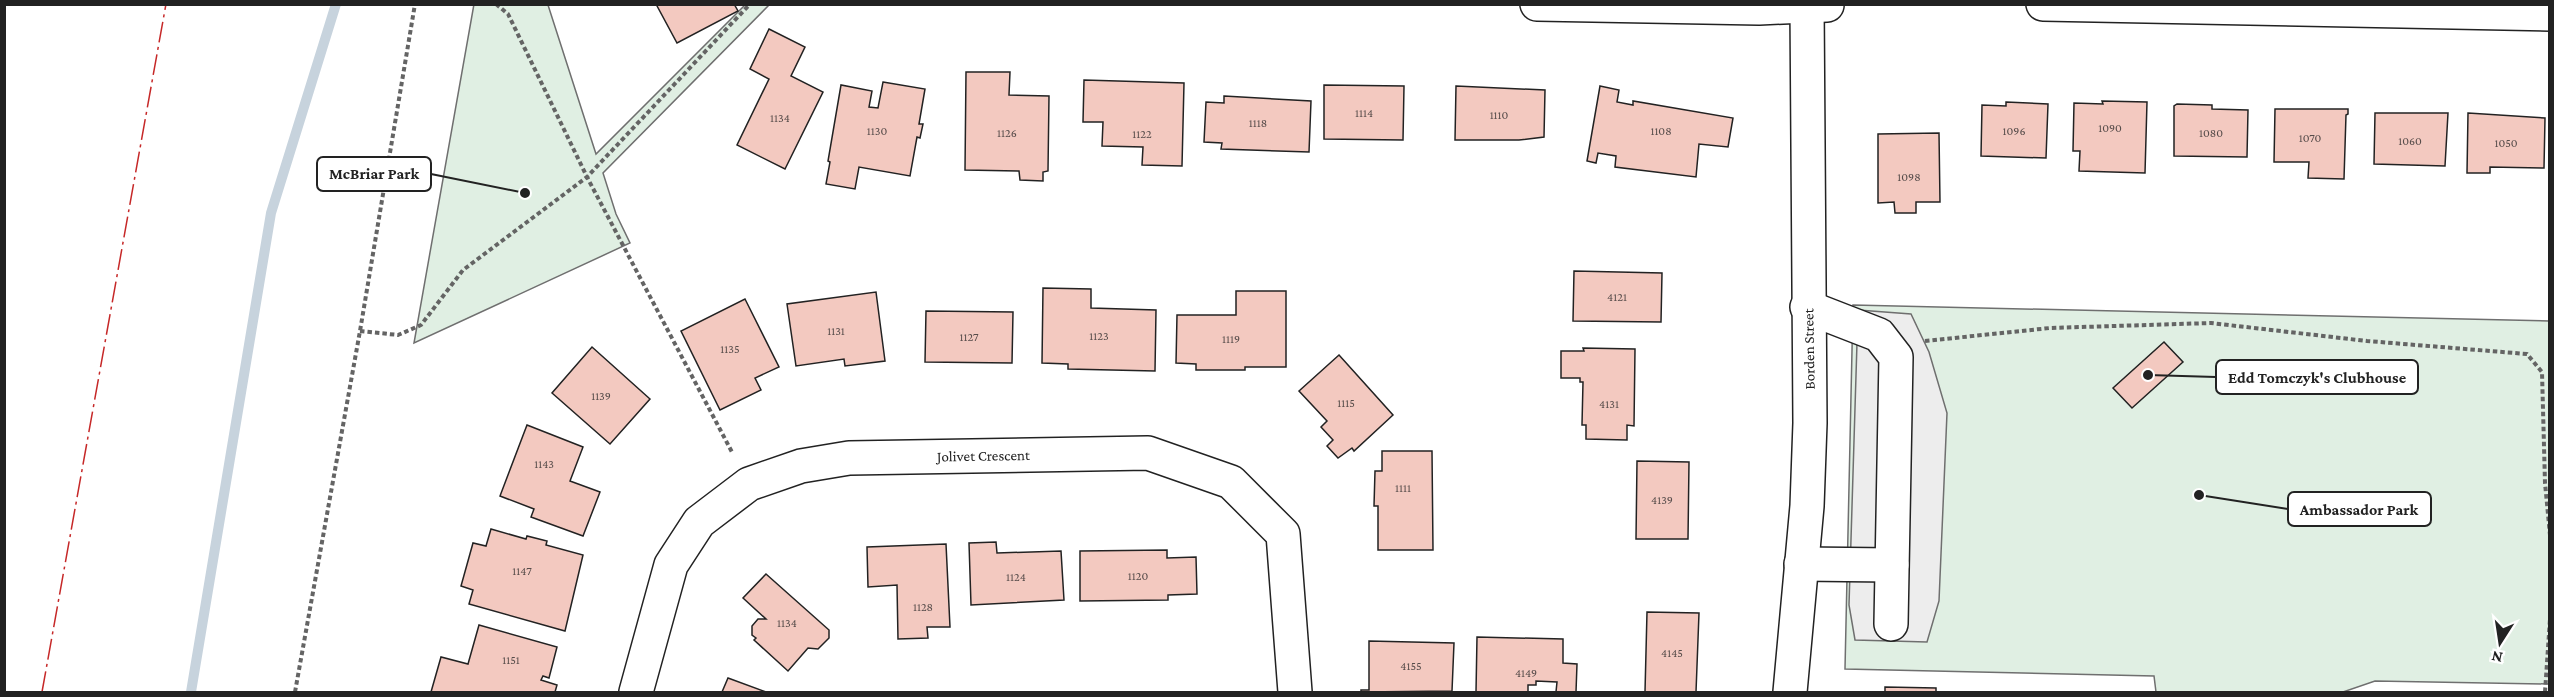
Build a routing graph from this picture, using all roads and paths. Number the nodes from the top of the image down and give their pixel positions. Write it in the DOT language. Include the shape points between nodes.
graph roads {
  1 [pos="415,4"];
  2 [pos="496,4"];
  3 [pos="750,4"];
  4 [pos="1537,4"];
  5 [pos="2043,4"];
  6 [pos="1814,5"];
  7 [pos="2550,14"];
  8 [pos="587,177"];
  9 [pos="1808,307"];
  10 [pos="360,331"];
  11 [pos="1896,357"];
  12 [pos="749,484"];
  13 [pos="2550,536"];
  14 [pos="1801,564"];
  15 [pos="1892,565"];
  16 [pos="2550,619"];
  17 [pos="1891,624"];
  18 [pos="294,693"];
  19 [pos="636,693"];
  20 [pos="1295,693"];
  21 [pos="1790,693"];
  22 [pos="2545,693"];
  1 -- 10 [label="path"];
  2 -- 8 [label="path" via="508,14"];
  3 -- 8 [label="path"];
  4 -- 6 [label="street"];
  5 -- 7 [label="street"];
  6 -- 9 [label="street, Borden Street"];
  8 -- 10 [label="path" via="463,270 421,325 398,335"];
  8 -- 12 [label="path"];
  9 -- 11 [label="street" via="1880,335"];
  9 -- 14 [label="street, Borden Street" via="1810,423"];
  10 -- 18 [label="path"];
  11 -- 13 [label="path" via="1929,339 2050,328 2211,323 2527,354 2542,372"];
  11 -- 15 [label="street"];
  12 -- 19 [label="street, Jolivet Crescent" via="699,522 671,565"];
  12 -- 20 [label="street, Jolivet Crescent" via="801,466 849,458 1148,453 1231,482 1283,534"];
  14 -- 15 [label="street"];
  14 -- 21 [label="street, Borden Street"];
  15 -- 17 [label="street"];
  16 -- 22 [label="path"];
}
